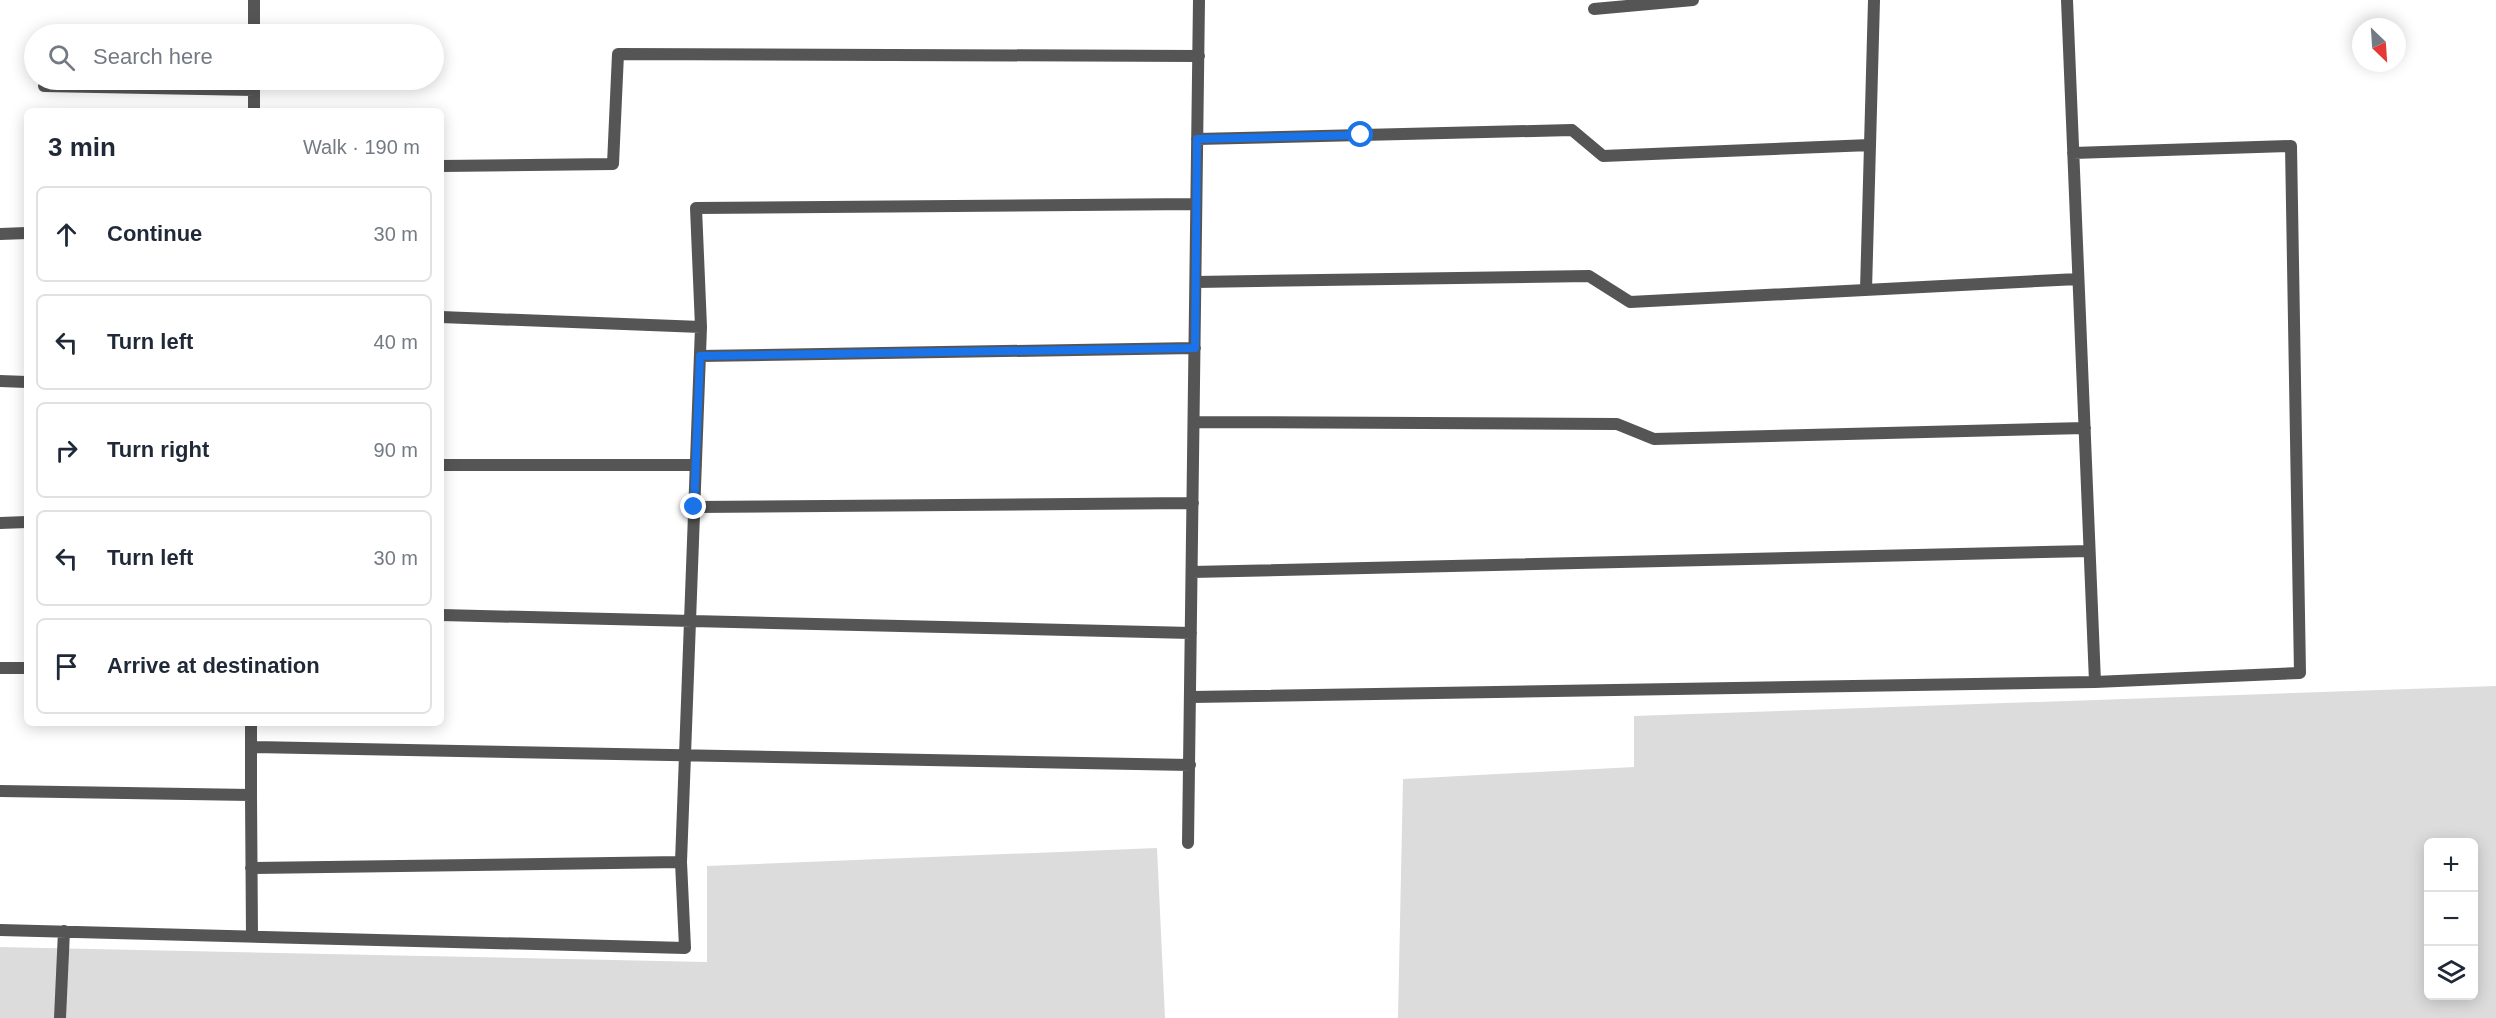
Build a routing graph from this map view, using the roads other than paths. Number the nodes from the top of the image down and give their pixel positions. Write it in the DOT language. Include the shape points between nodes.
graph roads {
  1 [pos="254,0"];
  2 [pos="1199,0"];
  3 [pos="1693,0"];
  4 [pos="1874,0"];
  5 [pos="2067,0"];
  6 [pos="1594,9"];
  7 [pos="254,24"];
  8 [pos="1198,56"];
  9 [pos="254,90"];
  10 [pos="254,108"];
  11 [pos="1197,139"];
  12 [pos="1870,145"];
  13 [pos="2073,153"];
  14 [pos="444,166"];
  15 [pos="1196,204"];
  16 [pos="24,233"];
  17 [pos="0,234"];
  18 [pos="2078,279"];
  19 [pos="1196,282"];
  20 [pos="1866,290"];
  21 [pos="444,317"];
  22 [pos="701,327"];
  23 [pos="1195,348"];
  24 [pos="700,356"];
  25 [pos="0,381"];
  26 [pos="24,382"];
  27 [pos="1194,422"];
  28 [pos="2085,428"];
  29 [pos="444,465"];
  30 [pos="696,465"];
  31 [pos="1193,503"];
  32 [pos="694,507"];
  33 [pos="0,522"];
  34 [pos="24,522"];
  35 [pos="2090,551"];
  36 [pos="1192,572"];
  37 [pos="444,615"];
  38 [pos="690,621"];
  39 [pos="1191,633"];
  40 [pos="0,668"];
  41 [pos="24,668"];
  42 [pos="2095,682"];
  43 [pos="1191,697"];
  44 [pos="251,726"];
  45 [pos="251,747"];
  46 [pos="685,756"];
  47 [pos="1190,765"];
  48 [pos="0,791"];
  49 [pos="251,795"];
  50 [pos="1188,843"];
  51 [pos="681,862"];
  52 [pos="251,868"];
  53 [pos="0,930"];
  54 [pos="64,931"];
  55 [pos="252,936"];
  56 [pos="60,1018"];
  1 -- 7 [label="street"];
  2 -- 8 [label="street"];
  3 -- 6 [label="street"];
  4 -- 12 [label="street"];
  5 -- 13 [label="street"];
  8 -- 11 [label="street"];
  8 -- 14 [label="street" via="618,54 613,164"];
  9 -- 10 [label="street"];
  11 -- 12 [label="street" via="1572,130 1603,156"];
  11 -- 15 [label="street"];
  12 -- 20 [label="street"];
  13 -- 18 [label="street"];
  13 -- 42 [label="street" via="2291,146 2300,673"];
  15 -- 19 [label="street"];
  15 -- 22 [label="street" via="696,208"];
  16 -- 17 [label="street"];
  18 -- 20 [label="street"];
  18 -- 28 [label="street"];
  19 -- 20 [label="street" via="1589,276 1630,302"];
  19 -- 23 [label="street"];
  21 -- 22 [label="street"];
  22 -- 24 [label="street"];
  23 -- 24 [label="street"];
  23 -- 27 [label="street"];
  24 -- 30 [label="street"];
  25 -- 26 [label="street"];
  27 -- 28 [label="street" via="1617,424 1654,439"];
  27 -- 31 [label="street"];
  28 -- 35 [label="street"];
  29 -- 30 [label="street"];
  30 -- 32 [label="street"];
  31 -- 32 [label="street"];
  31 -- 36 [label="street"];
  32 -- 38 [label="street"];
  33 -- 34 [label="street"];
  35 -- 36 [label="street"];
  35 -- 42 [label="street"];
  36 -- 39 [label="street"];
  37 -- 38 [label="street"];
  38 -- 39 [label="street"];
  38 -- 46 [label="street"];
  39 -- 43 [label="street"];
  40 -- 41 [label="street"];
  42 -- 43 [label="street"];
  43 -- 47 [label="street"];
  44 -- 45 [label="street"];
  45 -- 46 [label="street"];
  45 -- 49 [label="street"];
  46 -- 47 [label="street"];
  46 -- 51 [label="street"];
  47 -- 50 [label="street"];
  48 -- 49 [label="street"];
  49 -- 52 [label="street"];
  51 -- 52 [label="street"];
  51 -- 55 [label="street" via="686,948"];
  52 -- 55 [label="street"];
  53 -- 54 [label="street"];
  54 -- 55 [label="street"];
  54 -- 56 [label="street"];
}
